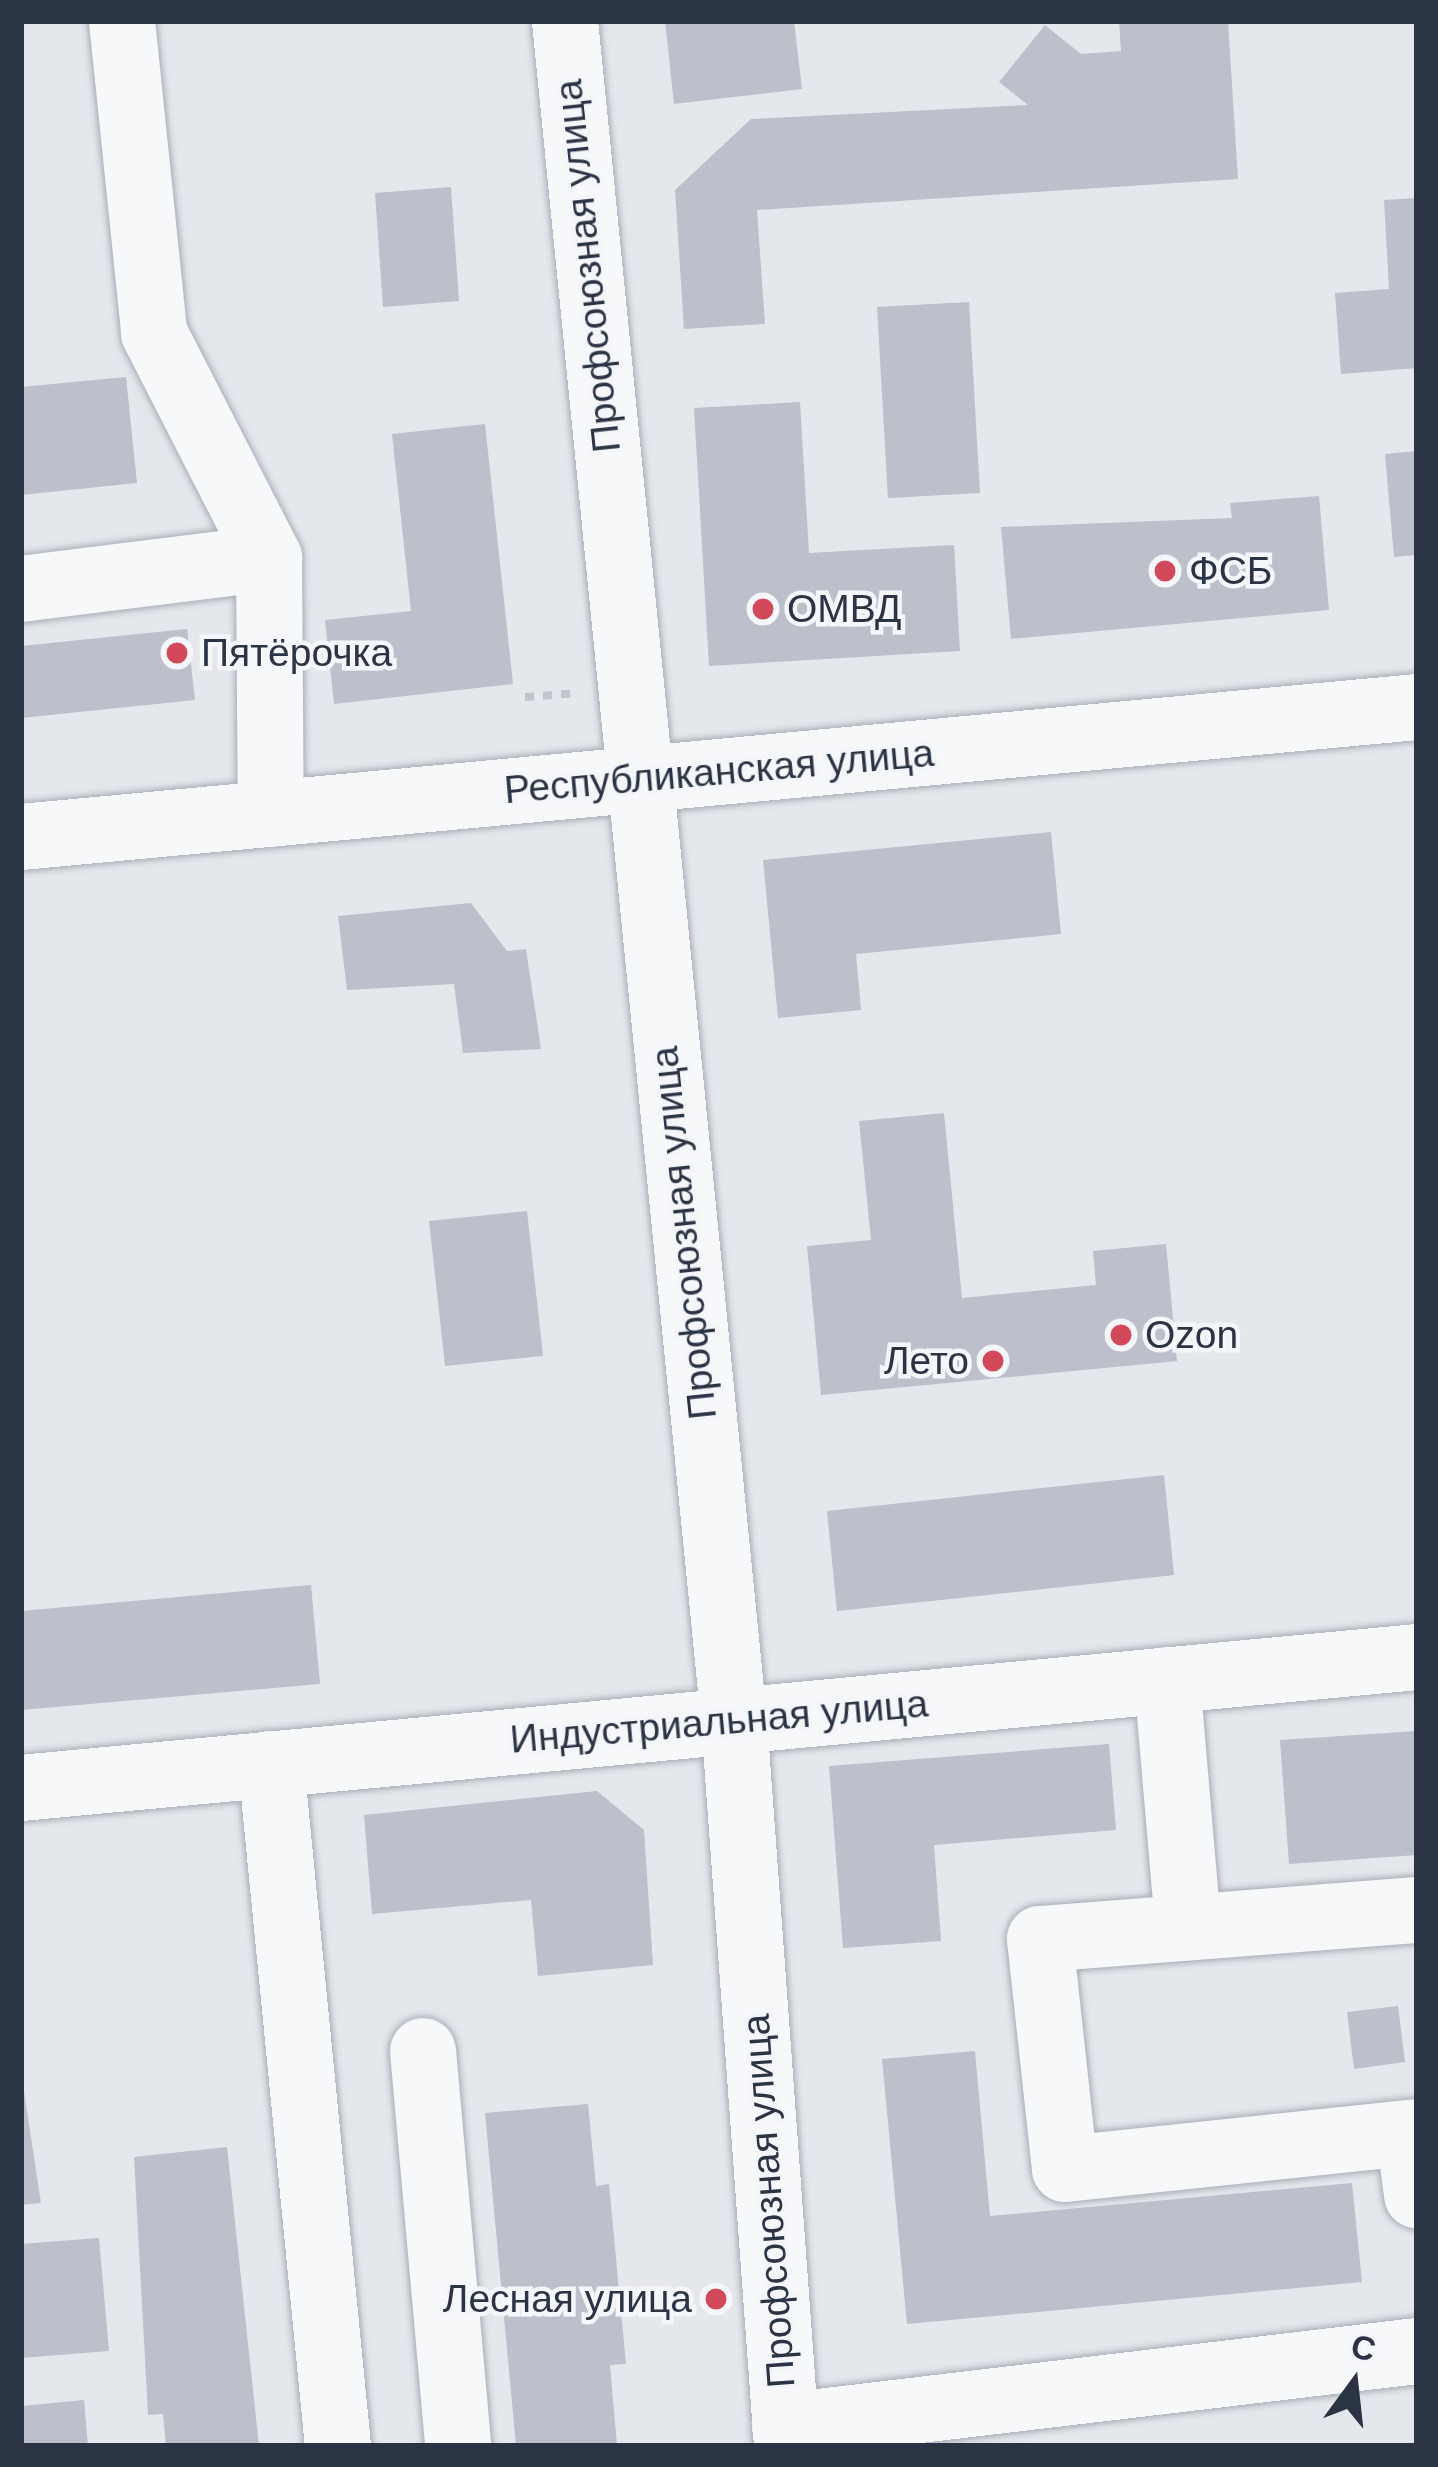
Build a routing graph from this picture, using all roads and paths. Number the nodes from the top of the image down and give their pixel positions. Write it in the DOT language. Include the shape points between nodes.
graph roads {
  1 [pos="122,21"];
  2 [pos="565,21"];
  3 [pos="269,558"];
  4 [pos="21,589"];
  5 [pos="586,692"];
  6 [pos="525,697"];
  7 [pos="1417,706"];
  8 [pos="638,780"];
  9 [pos="271,814"];
  10 [pos="21,837"];
  11 [pos="1417,1657"];
  12 [pos="1167,1680"];
  13 [pos="734,1720"];
  14 [pos="271,1764"];
  15 [pos="21,1788"];
  16 [pos="1417,1910"];
  17 [pos="1188,1927"];
  18 [pos="423,2051"];
  19 [pos="1414,2153"];
  20 [pos="1417,2350"];
  21 [pos="786,2436"];
  22 [pos="338,2446"];
  23 [pos="458,2446"];
  1 -- 3 [label="street" via="154,333"];
  2 -- 8 [label="street, Профсоюзная улица"];
  3 -- 4 [label="street"];
  3 -- 9 [label="street"];
  5 -- 6 [label="path"];
  7 -- 8 [label="street, Республиканская улица"];
  8 -- 9 [label="street, Республиканская улица"];
  8 -- 13 [label="street, Профсоюзная улица"];
  9 -- 10 [label="street, Республиканская улица"];
  11 -- 12 [label="street, Индустриальная улица"];
  12 -- 13 [label="street, Индустриальная улица"];
  12 -- 17 [label="street"];
  13 -- 14 [label="street, Индустриальная улица"];
  13 -- 21 [label="street, Профсоюзная улица"];
  14 -- 15 [label="street, Индустриальная улица"];
  14 -- 22 [label="street"];
  16 -- 17 [label="street"];
  17 -- 19 [label="street" via="1040,1939 1065,2169"];
  18 -- 23 [label="street"];
  20 -- 21 [label="street"];
}
